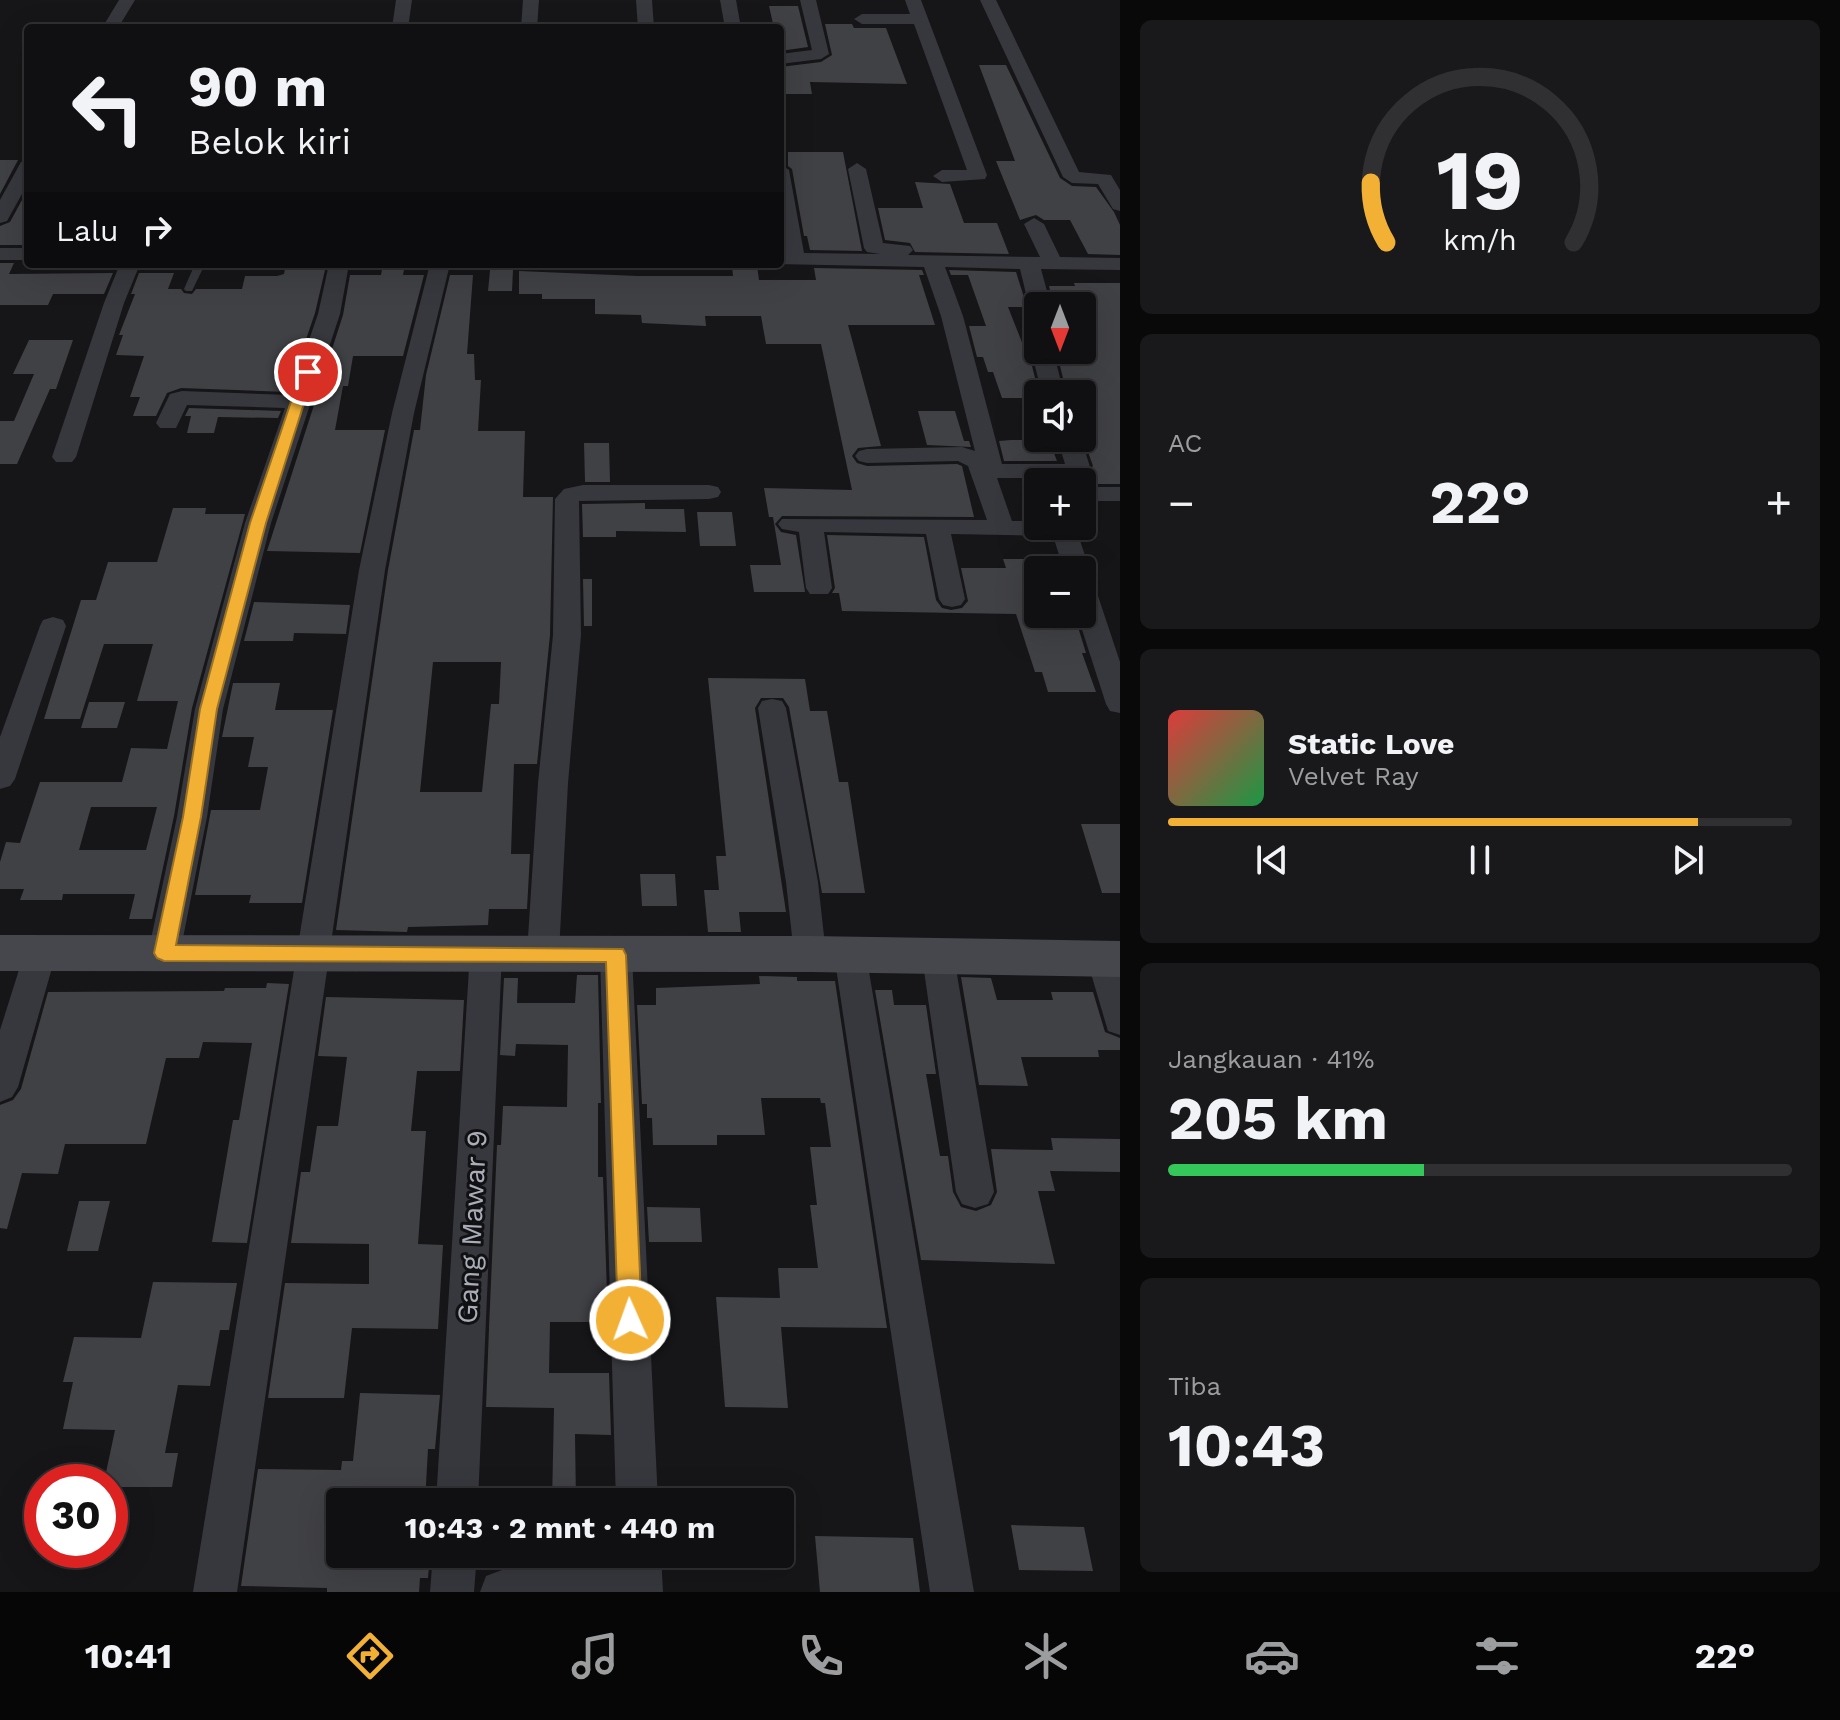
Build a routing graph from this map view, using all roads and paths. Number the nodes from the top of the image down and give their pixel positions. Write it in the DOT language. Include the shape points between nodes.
graph roads {
  1 [pos="127,0"];
  2 [pos="404,0"];
  3 [pos="531,0"];
  4 [pos="644,0"];
  5 [pos="728,0"];
  6 [pos="808,0"];
  7 [pos="913,0"];
  8 [pos="988,0"];
  9 [pos="862,19"];
  10 [pos="920,19"];
  11 [pos="112,24"];
  12 [pos="401,24"];
  13 [pos="529,24"];
  14 [pos="646,24"];
  15 [pos="732,24"];
  16 [pos="784,59"];
  17 [pos="857,169"];
  18 [pos="24,170"];
  19 [pos="942,176"];
  20 [pos="7,189"];
  21 [pos="1120,205"];
  22 [pos="0,217"];
  23 [pos="784,221"];
  24 [pos="1034,224"];
  25 [pos="0,254"];
  26 [pos="24,254"];
  27 [pos="787,259"];
  28 [pos="932,261"];
  29 [pos="968,261"];
  30 [pos="1029,262"];
  31 [pos="1053,263"];
  32 [pos="1119,266"];
  33 [pos="128,268"];
  34 [pos="198,268"];
  35 [pos="338,268"];
  36 [pos="439,268"];
  37 [pos="189,289"];
  38 [pos="1036,292"];
  39 [pos="297,402"];
  40 [pos="168,423"];
  41 [pos="867,456"];
  42 [pos="64,457"];
  43 [pos="987,470"];
  44 [pos="1024,474"];
  45 [pos="709,492"];
  46 [pos="1096,494"];
  47 [pos="1120,494"];
  48 [pos="937,526"];
  49 [pos="1002,528"];
  50 [pos="1024,528"];
  51 [pos="819,588"];
  52 [pos="952,599"];
  53 [pos="53,626"];
  54 [pos="1095,628"];
  55 [pos="1120,704"];
  56 [pos="772,708"];
  57 [pos="0,779"];
  58 [pos="486,952"];
  59 [pos="20,953"];
  60 [pos="164,953"];
  61 [pos="543,953"];
  62 [pos="830,954"];
  63 [pos="312,955"];
  64 [pos="616,955"];
  65 [pos="938,957"];
  66 [pos="1112,960"];
  67 [pos="1120,1021"];
  68 [pos="0,1087"];
  69 [pos="975,1192"];
  70 [pos="458,1488"];
  71 [pos="636,1488"];
  72 [pos="454,1568"];
  73 [pos="640,1577"];
  74 [pos="215,1592"];
  75 [pos="452,1592"];
  76 [pos="502,1592"];
  77 [pos="952,1592"];
  1 -- 11 [label="street"];
  2 -- 12 [label="street"];
  3 -- 13 [label="street"];
  4 -- 14 [label="street"];
  5 -- 15 [label="street"];
  6 -- 16 [label="street" via="821,54"];
  7 -- 10 [label="street"];
  8 -- 21 [label="street" via="1072,177 1104,179"];
  9 -- 10 [label="street"];
  10 -- 19 [label="street" via="978,175"];
  17 -- 29 [label="street" via="875,249 952,251"];
  18 -- 20 [label="street"];
  20 -- 22 [label="street"];
  23 -- 27 [label="street"];
  24 -- 31 [label="street"];
  25 -- 26 [label="street"];
  27 -- 28 [label="street"];
  28 -- 29 [label="street"];
  28 -- 43 [label="street" via="952,316"];
  29 -- 30 [label="street"];
  30 -- 31 [label="street"];
  30 -- 38 [label="street"];
  31 -- 32 [label="street"];
  33 -- 42 [label="street"];
  34 -- 37 [label="lane"];
  35 -- 39 [label="street" via="329,314"];
  36 -- 63 [label="street" via="372,570"];
  39 -- 40 [label="street" via="182,398"];
  39 -- 60 [label="street" via="258,523 209,709"];
  41 -- 43 [label="street" via="962,454"];
  43 -- 44 [label="street"];
  43 -- 49 [label="street"];
  45 -- 61 [label="street" via="583,492 567,499 567,635"];
  46 -- 47 [label="street"];
  48 -- 49 [label="street"];
  48 -- 51 [label="street" via="801,524"];
  48 -- 52 [label="street"];
  49 -- 50 [label="street"];
  53 -- 57 [label="street"];
  54 -- 55 [label="street"];
  56 -- 62 [label="street" via="802,882"];
  58 -- 61 [label="street"];
  58 -- 63 [label="street"];
  58 -- 70 [label="street, Gang Mawar 9"];
  59 -- 60 [label="street"];
  59 -- 68 [label="street"];
  60 -- 63 [label="street"];
  61 -- 64 [label="street"];
  62 -- 64 [label="street"];
  62 -- 65 [label="street"];
  62 -- 77 [label="street"];
  63 -- 74 [label="street"];
  64 -- 71 [label="street"];
  65 -- 66 [label="street"];
  65 -- 69 [label="street"];
  66 -- 67 [label="street"];
  72 -- 75 [label="street"];
  73 -- 76 [label="street"];
}
